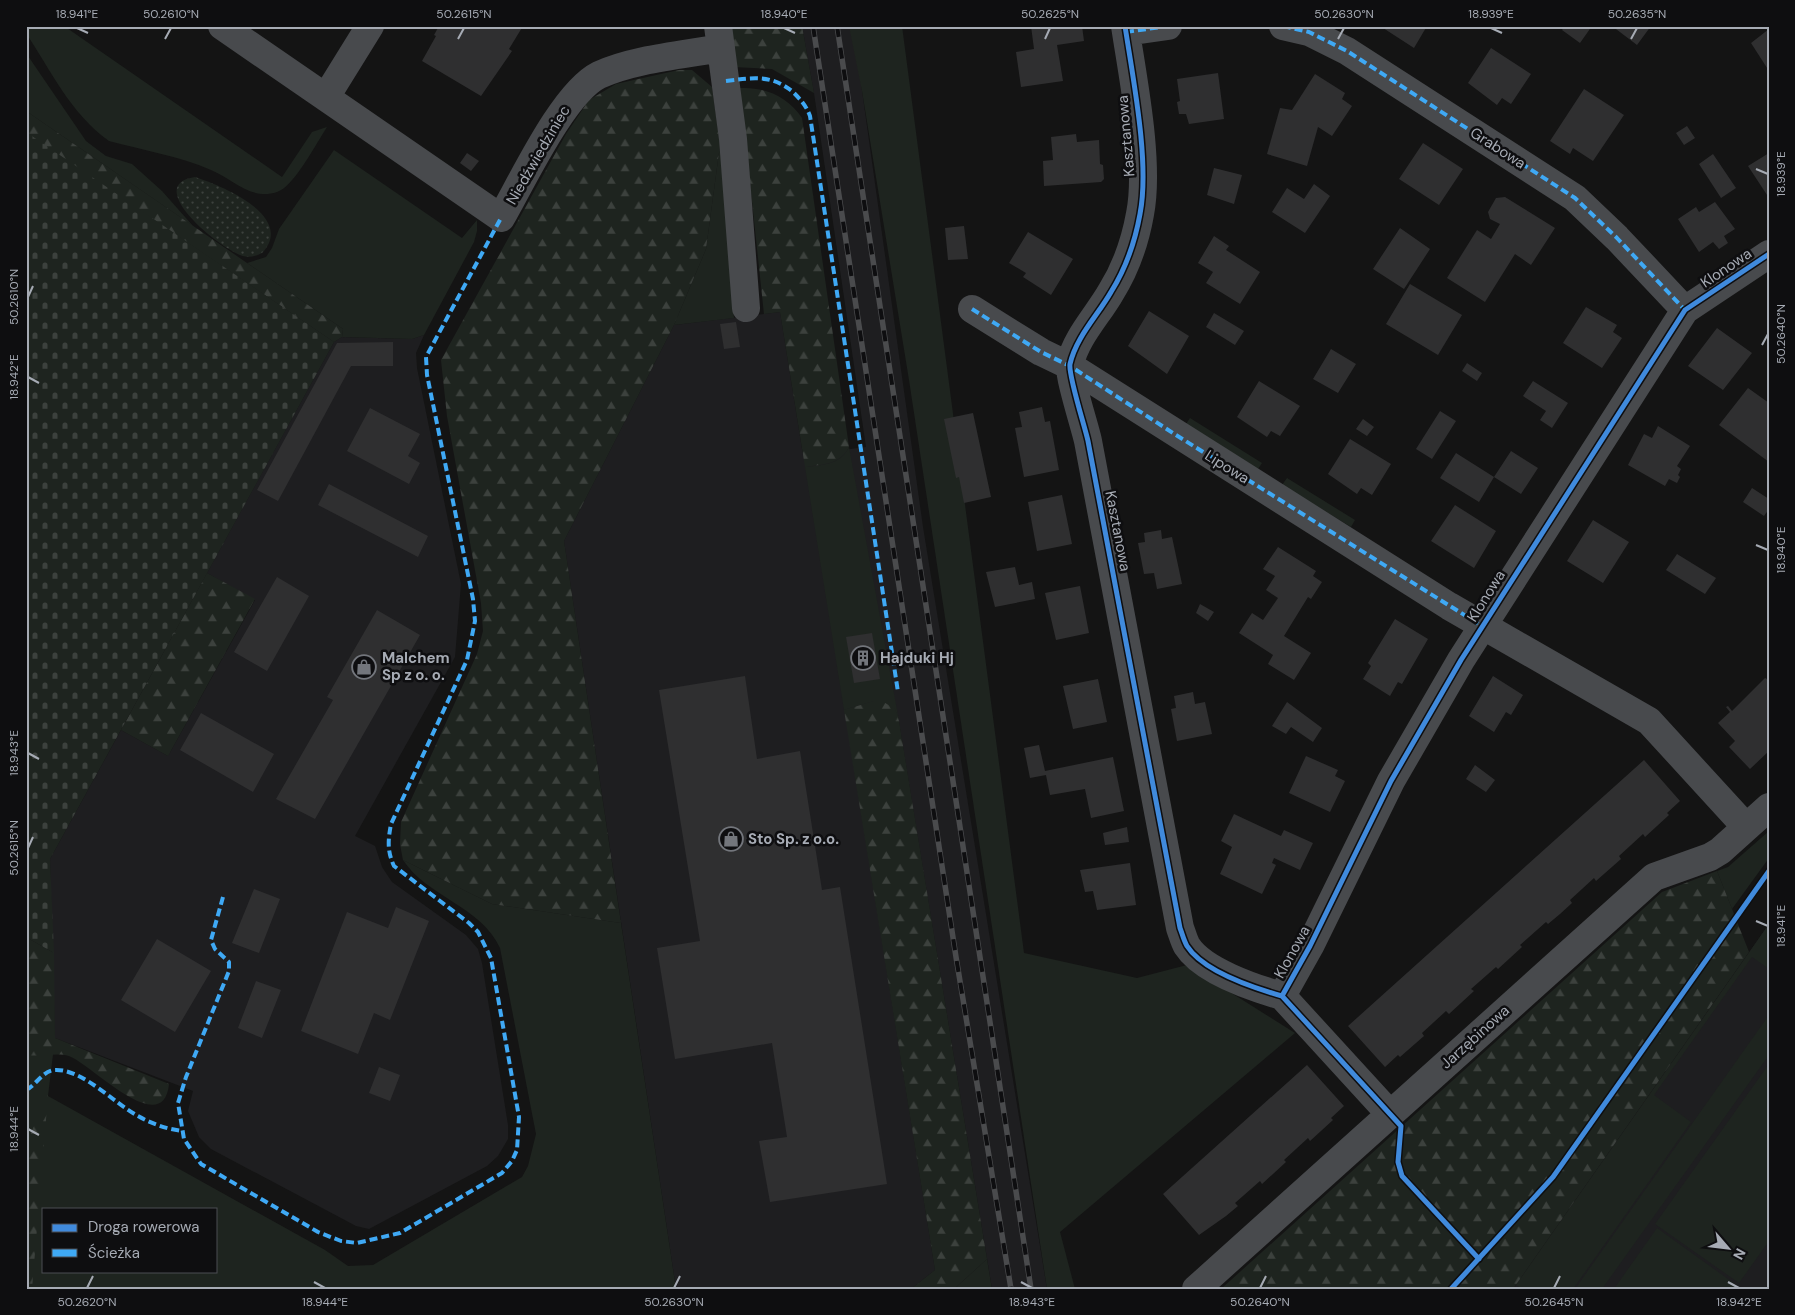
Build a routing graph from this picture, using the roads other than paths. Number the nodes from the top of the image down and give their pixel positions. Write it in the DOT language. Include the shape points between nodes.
graph roads {
  1 [pos="222,26"];
  2 [pos="370,26"];
  3 [pos="1168,26"];
  4 [pos="1283,26"];
  5 [pos="1125,29"];
  6 [pos="720,37"];
  7 [pos="326,98"];
  8 [pos="1769,254"];
  9 [pos="746,308"];
  10 [pos="972,309"];
  11 [pos="1685,310"];
  12 [pos="1070,366"];
  13 [pos="1482,626"];
  14 [pos="1769,807"];
  15 [pos="1746,827"];
  16 [pos="1282,996"];
  17 [pos="1390,1114"];
  18 [pos="1196,1289"];
  1 -- 7 [label="street, Niedźwiedziniec"];
  2 -- 7 [label="street"];
  3 -- 5 [label="street"];
  4 -- 11 [label="street, Grabowa" via="1309,32 1347,51 1575,198"];
  5 -- 12 [label="street, Kasztanowa" via="1136,95 1141,156 1140,212 1124,268 1080,340"];
  6 -- 7 [label="street, Niedźwiedziniec" via="598,76 573,96 502,218"];
  6 -- 9 [label="street, Niedźwiedziniec" via="733,140"];
  8 -- 11 [label="street, Klonowa"];
  10 -- 12 [label="street, Lipowa"];
  11 -- 13 [label="street, Klonowa"];
  12 -- 13 [label="street, Lipowa"];
  12 -- 16 [label="street, Kasztanowa" via="1088,441 1180,928 1186,945 1197,957 1246,985"];
  13 -- 15 [label="street, Lipowa" via="1650,721"];
  13 -- 16 [label="street, Klonowa" via="1390,781 1310,946"];
  14 -- 15 [label="street, Jarzębinowa"];
  15 -- 17 [label="street, Jarzębinowa" via="1710,857 1654,877"];
  16 -- 17 [label="street"];
  17 -- 18 [label="street, Jarzębinowa"];
}
